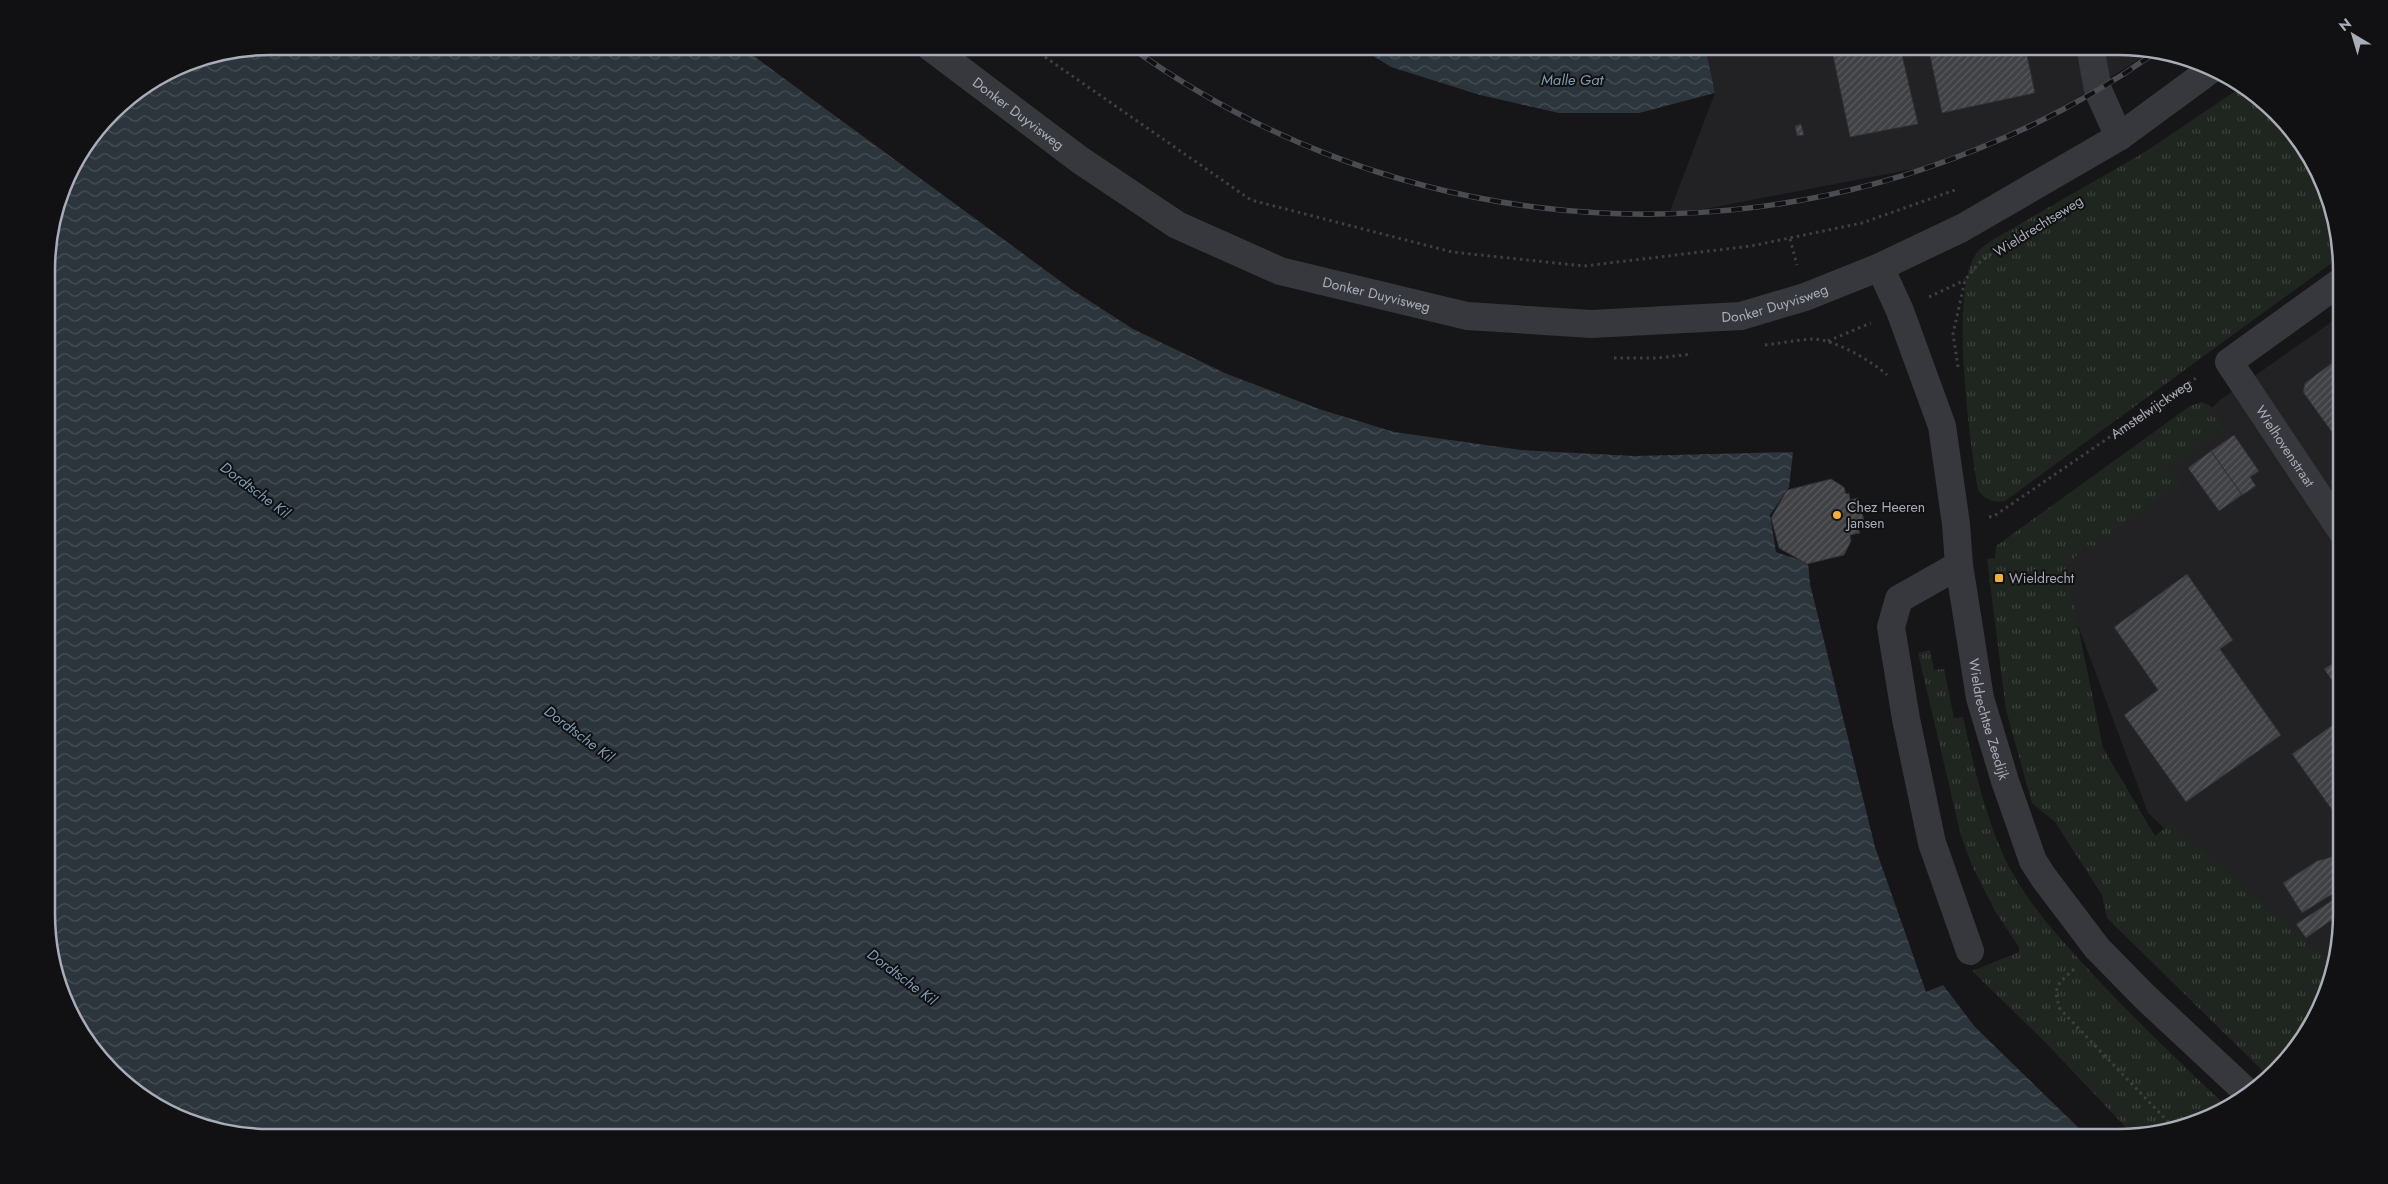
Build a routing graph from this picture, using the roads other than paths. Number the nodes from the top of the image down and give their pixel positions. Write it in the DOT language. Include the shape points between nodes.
graph roads {
  1 [pos="941,55"];
  2 [pos="2092,55"];
  3 [pos="2205,74"];
  4 [pos="2118,137"];
  5 [pos="1880,267"];
  6 [pos="2333,287"];
  7 [pos="2333,518"];
  8 [pos="1959,565"];
  9 [pos="1970,951"];
  10 [pos="2244,1089"];
  1 -- 5 [label="street, Donker Duyvisweg" via="1080,160 1177,225 1280,271 1467,316 1591,324 1741,316"];
  2 -- 4 [label="street" via="2098,90"];
  3 -- 4 [label="street"];
  4 -- 5 [label="street" via="1962,228"];
  5 -- 8 [label="street, Wieldrechtse Zeedijk" via="1900,311 1942,426"];
  6 -- 7 [label="street, Wielhovenstraat" via="2228,362"];
  8 -- 9 [label="street" via="1899,599 1890,626 1932,844"];
  8 -- 10 [label="street, Wieldrechtse Zeedijk" via="1980,698 2025,842 2044,878 2097,948"];
}
